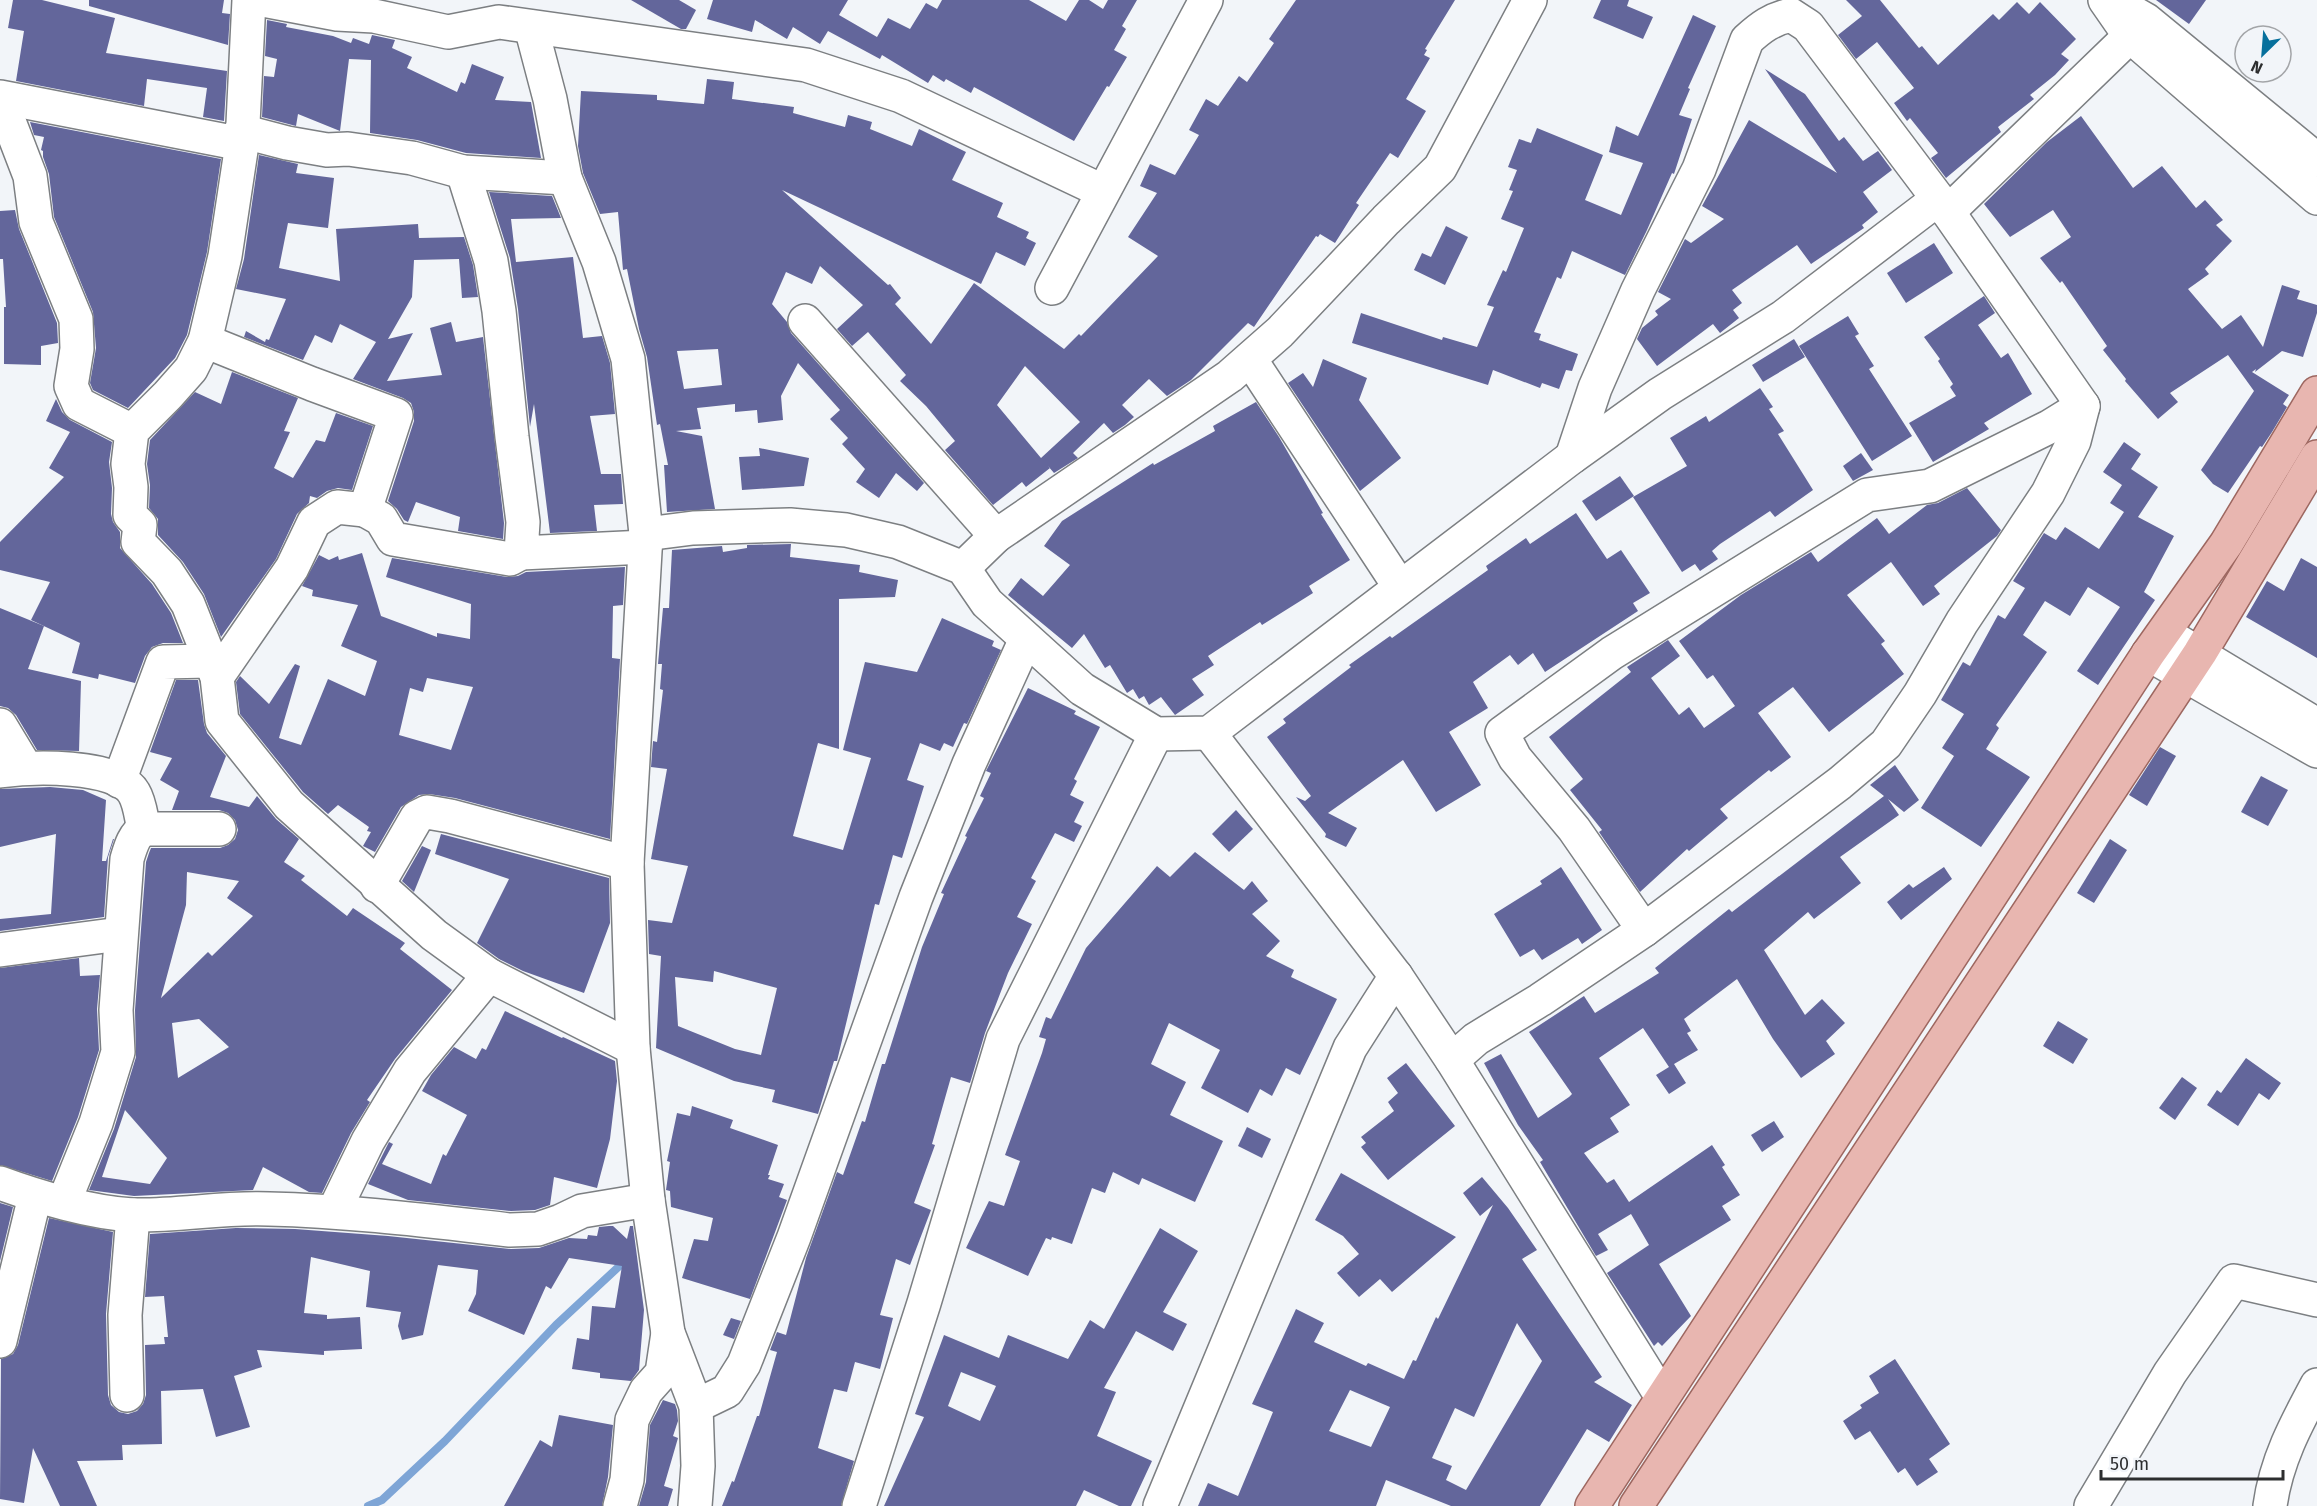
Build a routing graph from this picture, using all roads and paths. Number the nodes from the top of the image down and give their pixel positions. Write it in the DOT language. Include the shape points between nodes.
graph roads {
  1 [pos="249,0"];
  2 [pos="263,0"];
  3 [pos="1206,0"];
  4 [pos="1530,0"];
  5 [pos="2105,0"];
  6 [pos="2111,0"];
  7 [pos="494,11"];
  8 [pos="531,27"];
  9 [pos="2130,36"];
  10 [pos="0,98"];
  11 [pos="242,137"];
  12 [pos="2317,160"];
  13 [pos="463,172"];
  14 [pos="565,178"];
  15 [pos="1102,191"];
  16 [pos="2317,198"];
  17 [pos="1943,206"];
  18 [pos="1052,288"];
  19 [pos="805,321"];
  20 [pos="205,341"];
  21 [pos="1250,359"];
  22 [pos="2317,393"];
  23 [pos="2083,406"];
  24 [pos="132,431"];
  25 [pos="1572,457"];
  26 [pos="2317,457"];
  27 [pos="365,510"];
  28 [pos="996,536"];
  29 [pos="646,540"];
  30 [pos="521,554"];
  31 [pos="963,568"];
  32 [pos="1400,587"];
  33 [pos="1026,639"];
  34 [pos="2156,643"];
  35 [pos="2192,664"];
  36 [pos="213,669"];
  37 [pos="0,725"];
  38 [pos="2317,725"];
  39 [pos="1209,733"];
  40 [pos="1156,734"];
  41 [pos="2317,751"];
  42 [pos="13,769"];
  43 [pos="119,781"];
  44 [pos="144,829"];
  45 [pos="219,829"];
  46 [pos="627,863"];
  47 [pos="377,886"];
  48 [pos="1644,930"];
  49 [pos="120,934"];
  50 [pos="0,950"];
  51 [pos="489,975"];
  52 [pos="1396,976"];
  53 [pos="633,1048"];
  54 [pos="1452,1060"];
  55 [pos="0,1183"];
  56 [pos="50,1199"];
  57 [pos="648,1200"];
  58 [pos="334,1210"];
  59 [pos="133,1215"];
  60 [pos="2317,1300"];
  61 [pos="2,1323"];
  62 [pos="668,1333"];
  63 [pos="2317,1385"];
  64 [pos="127,1395"];
  65 [pos="1662,1397"];
  66 [pos="696,1406"];
  67 [pos="620,1506"];
  68 [pos="695,1506"];
  69 [pos="859,1506"];
  70 [pos="1160,1506"];
  71 [pos="1592,1506"];
  72 [pos="1636,1506"];
  73 [pos="2091,1506"];
  74 [pos="2270,1506"];
  1 -- 11 [label="street"];
  2 -- 7 [label="street" via="337,14 374,15 448,32"];
  3 -- 15 [label="street"];
  4 -- 21 [label="street" via="1440,168"];
  5 -- 9 [label="street"];
  6 -- 12 [label="street" via="2146,20"];
  7 -- 8 [label="street"];
  8 -- 14 [label="street"];
  8 -- 15 [label="street" via="806,65 901,96"];
  9 -- 16 [label="street"];
  9 -- 17 [label="street"];
  10 -- 11 [label="street"];
  10 -- 24 [label="street" via="30,176 36,222 76,319 77,349 71,386 79,404"];
  11 -- 13 [label="street" via="412,158"];
  11 -- 20 [label="street" via="225,256"];
  13 -- 14 [label="street"];
  13 -- 30 [label="street" via="491,261 500,311 523,522"];
  14 -- 29 [label="street" via="599,262 628,359"];
  15 -- 18 [label="street"];
  17 -- 23 [label="street"];
  17 -- 25 [label="street"];
  17 -- 25 [label="street" via="1808,26 1791,15 1763,25 1747,40 1699,169 1638,290 1595,388"];
  19 -- 28 [label="street"];
  20 -- 24 [label="street" via="191,369"];
  20 -- 27 [label="street" via="396,415"];
  21 -- 28 [label="street"];
  21 -- 32 [label="street"];
  22 -- 34 [label="main road" via="2226,544"];
  23 -- 48 [label="street" via="2074,441 2048,493 1886,744"];
  23 -- 48 [label="street" via="1929,486 1867,495 1612,653 1502,733 1515,758 1574,829"];
  24 -- 36 [label="street" via="128,464 130,515 140,525 138,542 167,572 188,604"];
  25 -- 32 [label="street"];
  26 -- 35 [label="main road"];
  27 -- 30 [label="street" via="381,519 393,539 510,559"];
  27 -- 36 [label="street" via="337,507 314,522 292,568"];
  28 -- 31 [label="street"];
  29 -- 30 [label="street"];
  29 -- 31 [label="street" via="693,528 790,525 846,530 898,542"];
  29 -- 46 [label="street"];
  31 -- 33 [label="street" via="987,603"];
  32 -- 39 [label="street"];
  33 -- 40 [label="street" via="1082,689"];
  33 -- 66 [label="street" via="969,764 916,897 794,1237 744,1364 727,1391"];
  34 -- 35 [label="street"];
  34 -- 65 [label="main road"];
  35 -- 38 [label="street"];
  35 -- 41 [label="street"];
  35 -- 72 [label="main road"];
  36 -- 43 [label="street" via="164,662"];
  36 -- 47 [label="street" via="222,721 235,739 289,805"];
  37 -- 42 [label="street"];
  39 -- 40 [label="street"];
  39 -- 52 [label="street"];
  40 -- 69 [label="street" via="1003,1040"];
  42 -- 43 [label="street" via="91,771"];
  43 -- 44 [label="street" via="133,791"];
  44 -- 45 [label="street"];
  44 -- 49 [label="street" via="130,848"];
  46 -- 47 [label="street" via="427,812 417,817"];
  46 -- 53 [label="street"];
  47 -- 51 [label="street"];
  48 -- 54 [label="street" via="1476,1039"];
  49 -- 50 [label="street"];
  49 -- 56 [label="street" via="118,1052 96,1123"];
  51 -- 53 [label="street"];
  51 -- 58 [label="street" via="410,1071 368,1141"];
  52 -- 54 [label="street"];
  52 -- 70 [label="street" via="1350,1048"];
  53 -- 57 [label="street"];
  54 -- 65 [label="street"];
  55 -- 56 [label="street"];
  56 -- 59 [label="street"];
  56 -- 61 [label="street"];
  57 -- 58 [label="street" via="582,1211 538,1229 510,1230"];
  57 -- 62 [label="street"];
  58 -- 59 [label="street" via="260,1208"];
  59 -- 64 [label="street" via="125,1315"];
  60 -- 73 [label="street" via="2234,1281 2170,1373"];
  62 -- 66 [label="street"];
  62 -- 67 [label="street" via="662,1373 646,1391 632,1420 627,1480"];
  63 -- 74 [label="street" via="2288,1442"];
  65 -- 71 [label="main road"];
  66 -- 68 [label="street"];
}
